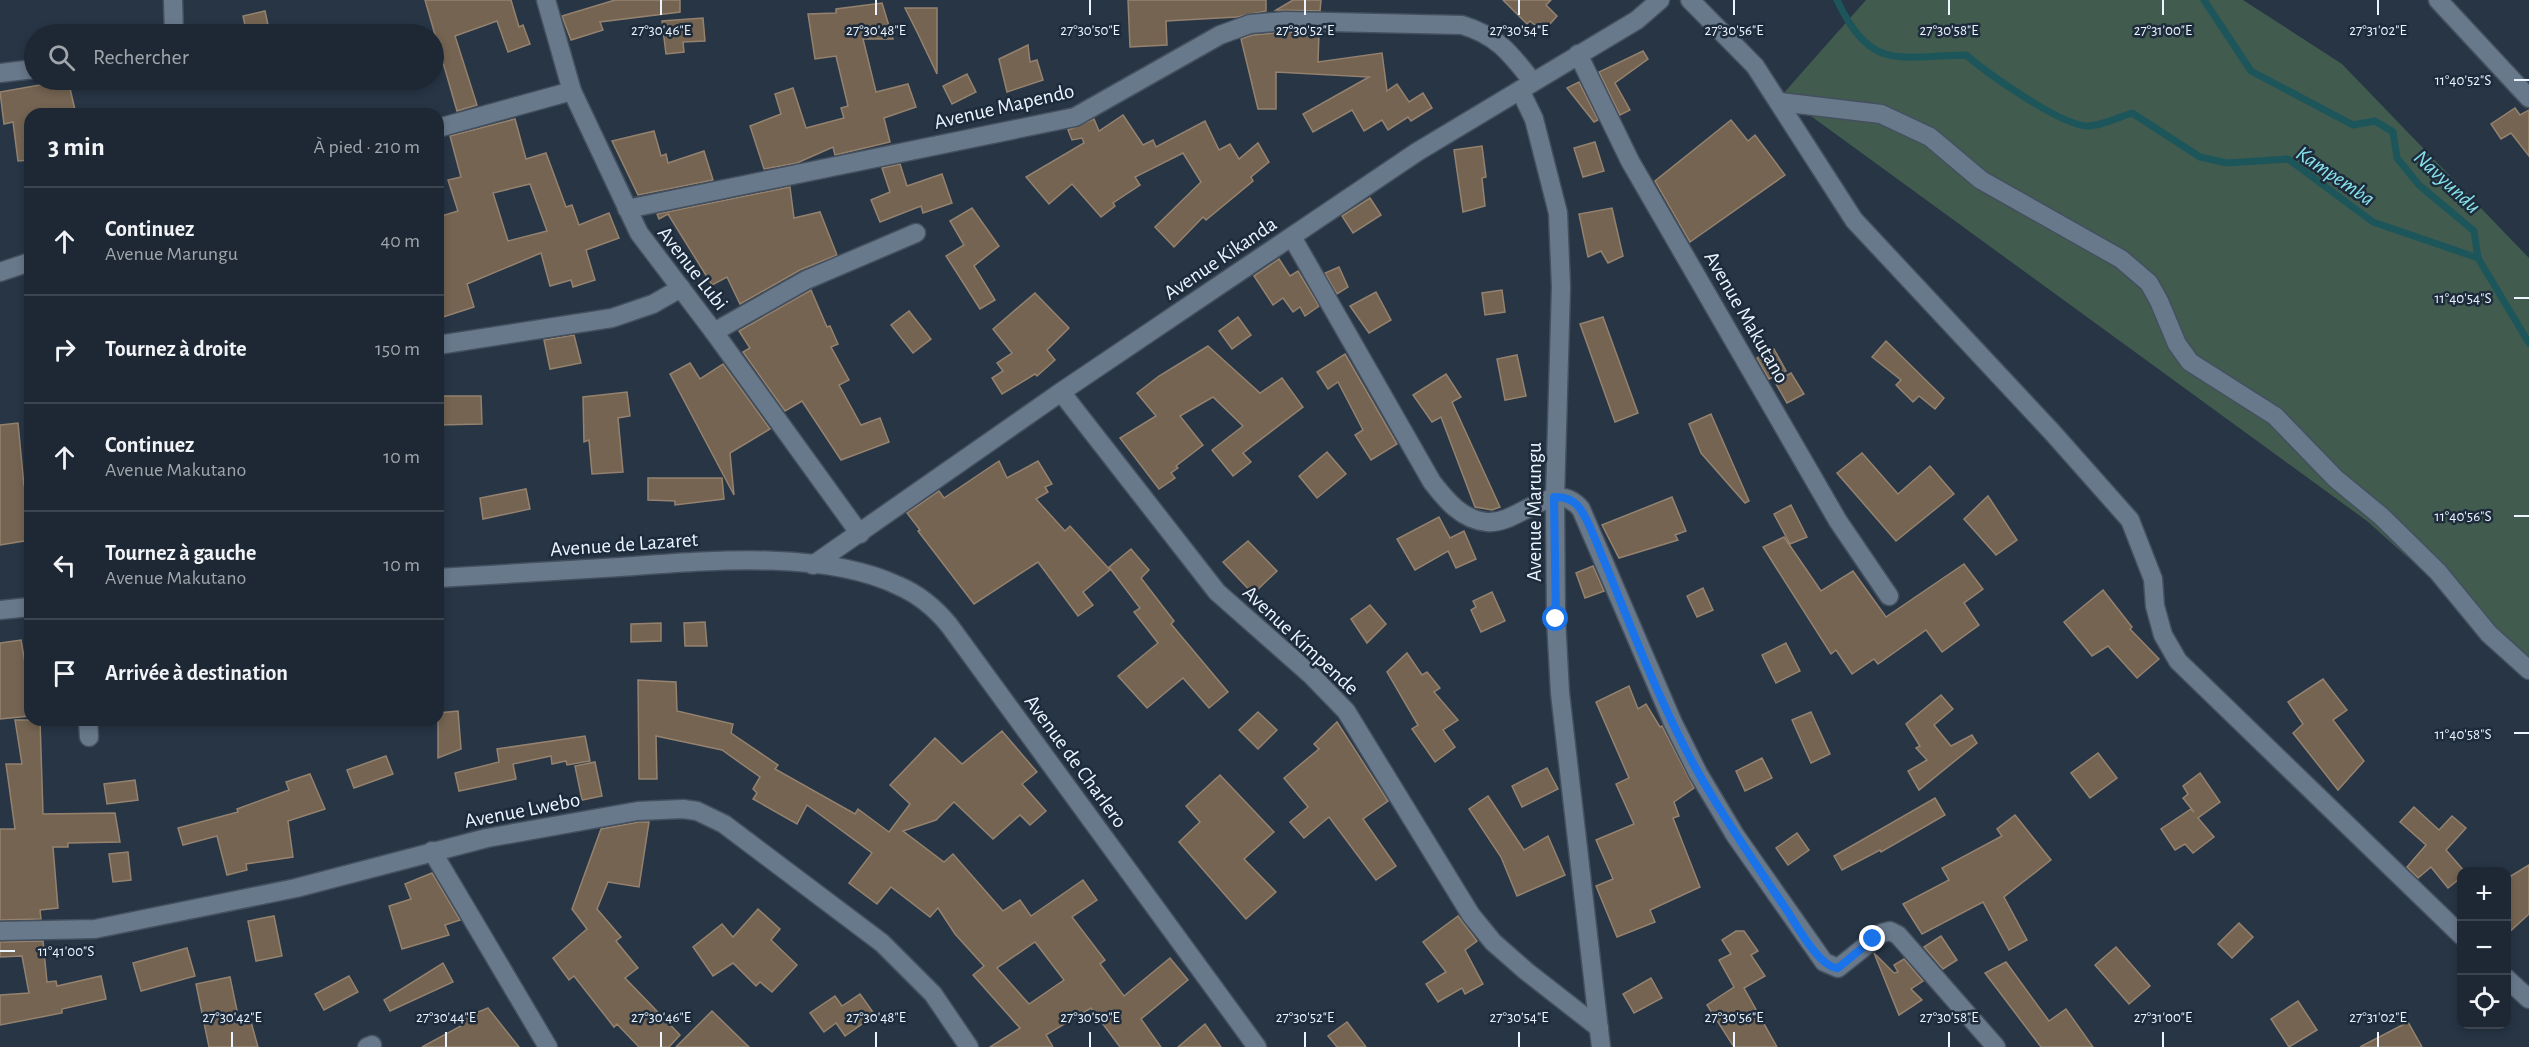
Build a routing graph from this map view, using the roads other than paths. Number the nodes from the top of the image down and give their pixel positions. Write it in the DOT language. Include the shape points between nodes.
graph roads {
  1 [pos="173,0"];
  2 [pos="546,0"];
  3 [pos="1660,0"];
  4 [pos="1690,0"];
  5 [pos="2438,0"];
  6 [pos="174,24"];
  7 [pos="1578,54"];
  8 [pos="24,70"];
  9 [pos="0,73"];
  10 [pos="1526,86"];
  11 [pos="572,91"];
  12 [pos="2529,98"];
  13 [pos="1780,102"];
  14 [pos="444,126"];
  15 [pos="627,209"];
  16 [pos="916,233"];
  17 [pos="1292,237"];
  18 [pos="24,264"];
  19 [pos="0,272"];
  20 [pos="681,288"];
  21 [pos="714,332"];
  22 [pos="444,344"];
  23 [pos="1061,392"];
  24 [pos="1554,497"];
  25 [pos="860,534"];
  26 [pos="813,565"];
  27 [pos="444,578"];
  28 [pos="1889,596"];
  29 [pos="24,608"];
  30 [pos="0,610"];
  31 [pos="2529,670"];
  32 [pos="432,851"];
  33 [pos="0,931"];
  34 [pos="2457,931"];
  35 [pos="2511,983"];
  36 [pos="2529,999"];
  37 [pos="1599,1028"];
  38 [pos="548,1047"];
  39 [pos="969,1047"];
  40 [pos="1257,1047"];
  41 [pos="1600,1047"];
  42 [pos="1996,1047"];
  1 -- 6 [label="street"];
  2 -- 11 [label="street, Avenue Lubi"];
  3 -- 7 [label="street, Avenue Kikanda" via="1637,20"];
  4 -- 13 [label="street" via="1755,66"];
  5 -- 12 [label="street"];
  7 -- 10 [label="street, Avenue Kikanda"];
  7 -- 28 [label="street, Avenue Makutano" via="1630,161 1838,521"];
  8 -- 9 [label="street"];
  10 -- 15 [label="street, Avenue Mapendo" via="1502,45 1488,34 1462,25 1266,22 1220,35 1075,117"];
  10 -- 17 [label="street, Avenue Kikanda" via="1417,152"];
  10 -- 24 [label="street, Avenue Marungu" via="1558,213 1561,287"];
  11 -- 14 [label="street"];
  11 -- 15 [label="street, Avenue Lubi"];
  13 -- 31 [label="street" via="1881,114 1930,137 1981,180 2121,259 2149,283 2177,344 2190,362 2275,416 2336,479 2438,572 2489,634"];
  13 -- 34 [label="street" via="1854,220 2130,520 2150,568 2163,636 2178,661"];
  15 -- 20 [label="street, Avenue Lubi" via="639,233"];
  16 -- 21 [label="street" via="806,280"];
  17 -- 23 [label="street, Avenue Kikanda"];
  17 -- 24 [label="street" via="1444,498 1465,515 1490,522"];
  18 -- 19 [label="street"];
  20 -- 21 [label="street, Avenue Lubi"];
  20 -- 22 [label="street" via="653,304 612,318"];
  21 -- 25 [label="street, Avenue Lubi"];
  23 -- 25 [label="street, Avenue Kikanda"];
  23 -- 37 [label="street, Avenue Kimpende" via="1217,592 1346,711 1471,915 1493,942"];
  24 -- 37 [label="street, Avenue Marungu" via="1560,693"];
  24 -- 42 [label="street" via="1570,499 1581,509 1698,773 1735,835 1824,962 1838,968 1882,933 1898,934"];
  25 -- 26 [label="street, Avenue Kikanda"];
  26 -- 27 [label="street, Avenue de Lazaret" via="724,560"];
  26 -- 40 [label="street, Avenue de Charlero" via="853,571 898,585 932,606 949,624"];
  29 -- 30 [label="street"];
  32 -- 33 [label="street, Avenue Lwebo" via="296,888 95,929"];
  32 -- 38 [label="street"];
  32 -- 39 [label="street, Avenue Lwebo" via="638,812 697,811 766,853 882,943 933,994"];
  35 -- 36 [label="street"];
  37 -- 41 [label="street, Avenue Marungu"];
}
